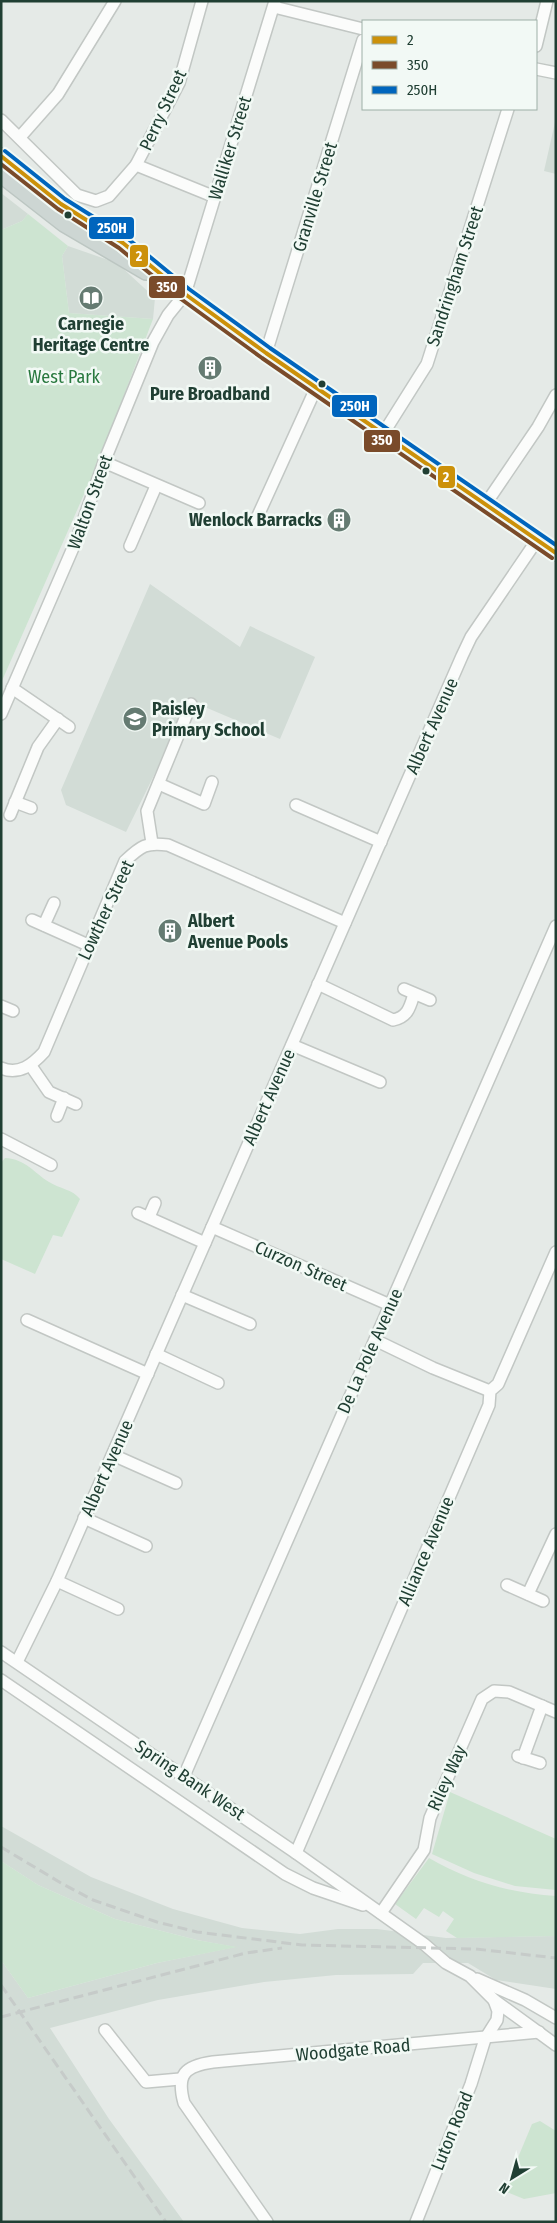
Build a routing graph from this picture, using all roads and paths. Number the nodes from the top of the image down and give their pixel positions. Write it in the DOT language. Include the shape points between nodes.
graph roads {
  1 [pos="115,1"];
  2 [pos="202,1"];
  3 [pos="547,1"];
  4 [pos="274,4"];
  5 [pos="362,29"];
  6 [pos="537,42"];
  7 [pos="362,43"];
  8 [pos="537,69"];
  9 [pos="556,73"];
  10 [pos="508,110"];
  11 [pos="1,120"];
  12 [pos="20,137"];
  13 [pos="1,156"];
  14 [pos="136,165"];
  15 [pos="1,175"];
  16 [pos="216,197"];
  17 [pos="184,294"];
  18 [pos="266,353"];
  19 [pos="316,388"];
  20 [pos="556,396"];
  21 [pos="383,434"];
  22 [pos="104,462"];
  23 [pos="156,486"];
  24 [pos="199,503"];
  25 [pos="484,505"];
  26 [pos="256,520"];
  27 [pos="537,540"];
  28 [pos="130,546"];
  29 [pos="556,553"];
  30 [pos="12,688"];
  31 [pos="190,704"];
  32 [pos="1,714"];
  33 [pos="58,719"];
  34 [pos="69,727"];
  35 [pos="212,782"];
  36 [pos="159,784"];
  37 [pos="15,802"];
  38 [pos="296,805"];
  39 [pos="31,808"];
  40 [pos="10,815"];
  41 [pos="152,842"];
  42 [pos="381,842"];
  43 [pos="54,903"];
  44 [pos="32,920"];
  45 [pos="345,923"];
  46 [pos="44,925"];
  47 [pos="556,926"];
  48 [pos="88,945"];
  49 [pos="318,984"];
  50 [pos="430,1000"];
  51 [pos="1,1006"];
  52 [pos="13,1011"];
  53 [pos="292,1045"];
  54 [pos="31,1066"];
  55 [pos="1,1068"];
  56 [pos="380,1082"];
  57 [pos="64,1098"];
  58 [pos="76,1104"];
  59 [pos="57,1116"];
  60 [pos="2,1141"];
  61 [pos="51,1165"];
  62 [pos="155,1203"];
  63 [pos="212,1227"];
  64 [pos="205,1242"];
  65 [pos="556,1252"];
  66 [pos="182,1295"];
  67 [pos="390,1305"];
  68 [pos="27,1320"];
  69 [pos="250,1324"];
  70 [pos="375,1340"];
  71 [pos="156,1354"];
  72 [pos="148,1374"];
  73 [pos="218,1383"];
  74 [pos="490,1391"];
  75 [pos="113,1455"];
  76 [pos="176,1483"];
  77 [pos="84,1518"];
  78 [pos="556,1534"];
  79 [pos="146,1546"];
  80 [pos="57,1581"];
  81 [pos="507,1585"];
  82 [pos="528,1594"];
  83 [pos="543,1601"];
  84 [pos="118,1609"];
  85 [pos="1,1652"];
  86 [pos="17,1662"];
  87 [pos="1,1680"];
  88 [pos="542,1706"];
  89 [pos="556,1712"];
  90 [pos="540,1763"];
  91 [pos="184,1776"];
  92 [pos="296,1853"];
  93 [pos="379,1912"];
  94 [pos="470,1976"];
  95 [pos="494,2000"];
  96 [pos="556,2018"];
  97 [pos="105,2030"];
  98 [pos="539,2032"];
  99 [pos="485,2039"];
  100 [pos="556,2045"];
  101 [pos="180,2083"];
  102 [pos="267,2222"];
  103 [pos="416,2222"];
  1 -- 12 [label="street" via="58,94"];
  2 -- 14 [label="street, Perry Street" via="179,83"];
  3 -- 6 [label="street"];
  4 -- 5 [label="street"];
  4 -- 16 [label="street, Walliker Street"];
  7 -- 18 [label="street, Granville Street"];
  8 -- 9 [label="street"];
  10 -- 21 [label="street, Sandringham Street" via="427,364"];
  11 -- 12 [label="street"];
  12 -- 14 [label="street, Perry Street" via="77,195 96,201 109,196"];
  13 -- 17 [label="main road" via="61,204 123,243"];
  14 -- 16 [label="street"];
  15 -- 17 [label="main road" via="64,224"];
  16 -- 17 [label="street, Walliker Street"];
  17 -- 18 [label="main road"];
  17 -- 22 [label="street, Walton Street" via="153,342"];
  18 -- 19 [label="main road"];
  19 -- 21 [label="main road"];
  19 -- 26 [label="street"];
  20 -- 25 [label="street"];
  21 -- 25 [label="main road"];
  22 -- 23 [label="street"];
  22 -- 30 [label="street, Walton Street" via="76,541"];
  23 -- 24 [label="street"];
  23 -- 28 [label="street"];
  25 -- 27 [label="main road"];
  27 -- 29 [label="main road"];
  27 -- 42 [label="street, Albert Avenue" via="471,637"];
  30 -- 32 [label="street, Walton Street"];
  30 -- 33 [label="street"];
  31 -- 36 [label="street"];
  33 -- 34 [label="street"];
  33 -- 37 [label="street" via="38,747"];
  35 -- 36 [label="street" via="204,804"];
  36 -- 41 [label="street" via="147,811"];
  37 -- 39 [label="street"];
  37 -- 40 [label="street"];
  38 -- 42 [label="street"];
  41 -- 45 [label="street" via="203,859"];
  41 -- 48 [label="street, Lowther Street" via="125,861"];
  42 -- 45 [label="street, Albert Avenue"];
  43 -- 46 [label="street"];
  44 -- 46 [label="street"];
  45 -- 49 [label="street, Albert Avenue"];
  46 -- 48 [label="street"];
  47 -- 67 [label="street, De La Pole Avenue"];
  48 -- 54 [label="street, Lowther Street" via="44,1052"];
  49 -- 50 [label="street" via="393,1020 401,1019 408,1012 409,991"];
  49 -- 53 [label="street, Albert Avenue"];
  51 -- 52 [label="street"];
  53 -- 56 [label="street"];
  53 -- 63 [label="street, Albert Avenue"];
  54 -- 55 [label="street"];
  54 -- 57 [label="street" via="49,1092"];
  57 -- 58 [label="street"];
  57 -- 59 [label="street"];
  60 -- 61 [label="street"];
  62 -- 64 [label="street" via="144,1215"];
  63 -- 64 [label="street, Albert Avenue"];
  63 -- 67 [label="street, Curzon Street"];
  64 -- 66 [label="street, Albert Avenue"];
  65 -- 74 [label="street, Alliance Avenue" via="498,1384"];
  66 -- 69 [label="street"];
  66 -- 71 [label="street, Albert Avenue"];
  67 -- 70 [label="street, De La Pole Avenue"];
  68 -- 72 [label="street"];
  70 -- 74 [label="street"];
  70 -- 91 [label="street, De La Pole Avenue"];
  71 -- 72 [label="street, Albert Avenue"];
  71 -- 73 [label="street"];
  72 -- 75 [label="street, Albert Avenue"];
  74 -- 92 [label="street, Alliance Avenue" via="489,1405"];
  75 -- 76 [label="street"];
  75 -- 77 [label="street, Albert Avenue"];
  77 -- 79 [label="street"];
  77 -- 80 [label="street, Albert Avenue"];
  78 -- 82 [label="street"];
  80 -- 84 [label="street"];
  80 -- 86 [label="street, Albert Avenue"];
  81 -- 82 [label="street"];
  82 -- 83 [label="street"];
  85 -- 86 [label="street, Spring Bank West"];
  86 -- 91 [label="street, Spring Bank West"];
  87 -- 93 [label="street, Spring Bank West" via="285,1874"];
  88 -- 89 [label="street, Riley Way"];
  88 -- 90 [label="street" via="520,1757"];
  88 -- 93 [label="street, Riley Way" via="509,1692 494,1691 482,1699 430,1818 424,1850"];
  91 -- 92 [label="street, Spring Bank West"];
  92 -- 93 [label="street, Spring Bank West"];
  93 -- 94 [label="street, Spring Bank West" via="446,1963"];
  94 -- 95 [label="street, Spring Bank West"];
  94 -- 96 [label="street, Spring Bank West" via="525,2000"];
  95 -- 98 [label="street, Spring Bank West"];
  95 -- 99 [label="street, Luton Road" via="497,2020"];
  97 -- 101 [label="street" via="146,2082"];
  98 -- 99 [label="street, Woodgate Road"];
  98 -- 100 [label="street, Spring Bank West"];
  99 -- 101 [label="street, Woodgate Road" via="197,2064 187,2070"];
  99 -- 103 [label="street, Luton Road" via="471,2084"];
  101 -- 102 [label="street" via="184,2103"];
}
